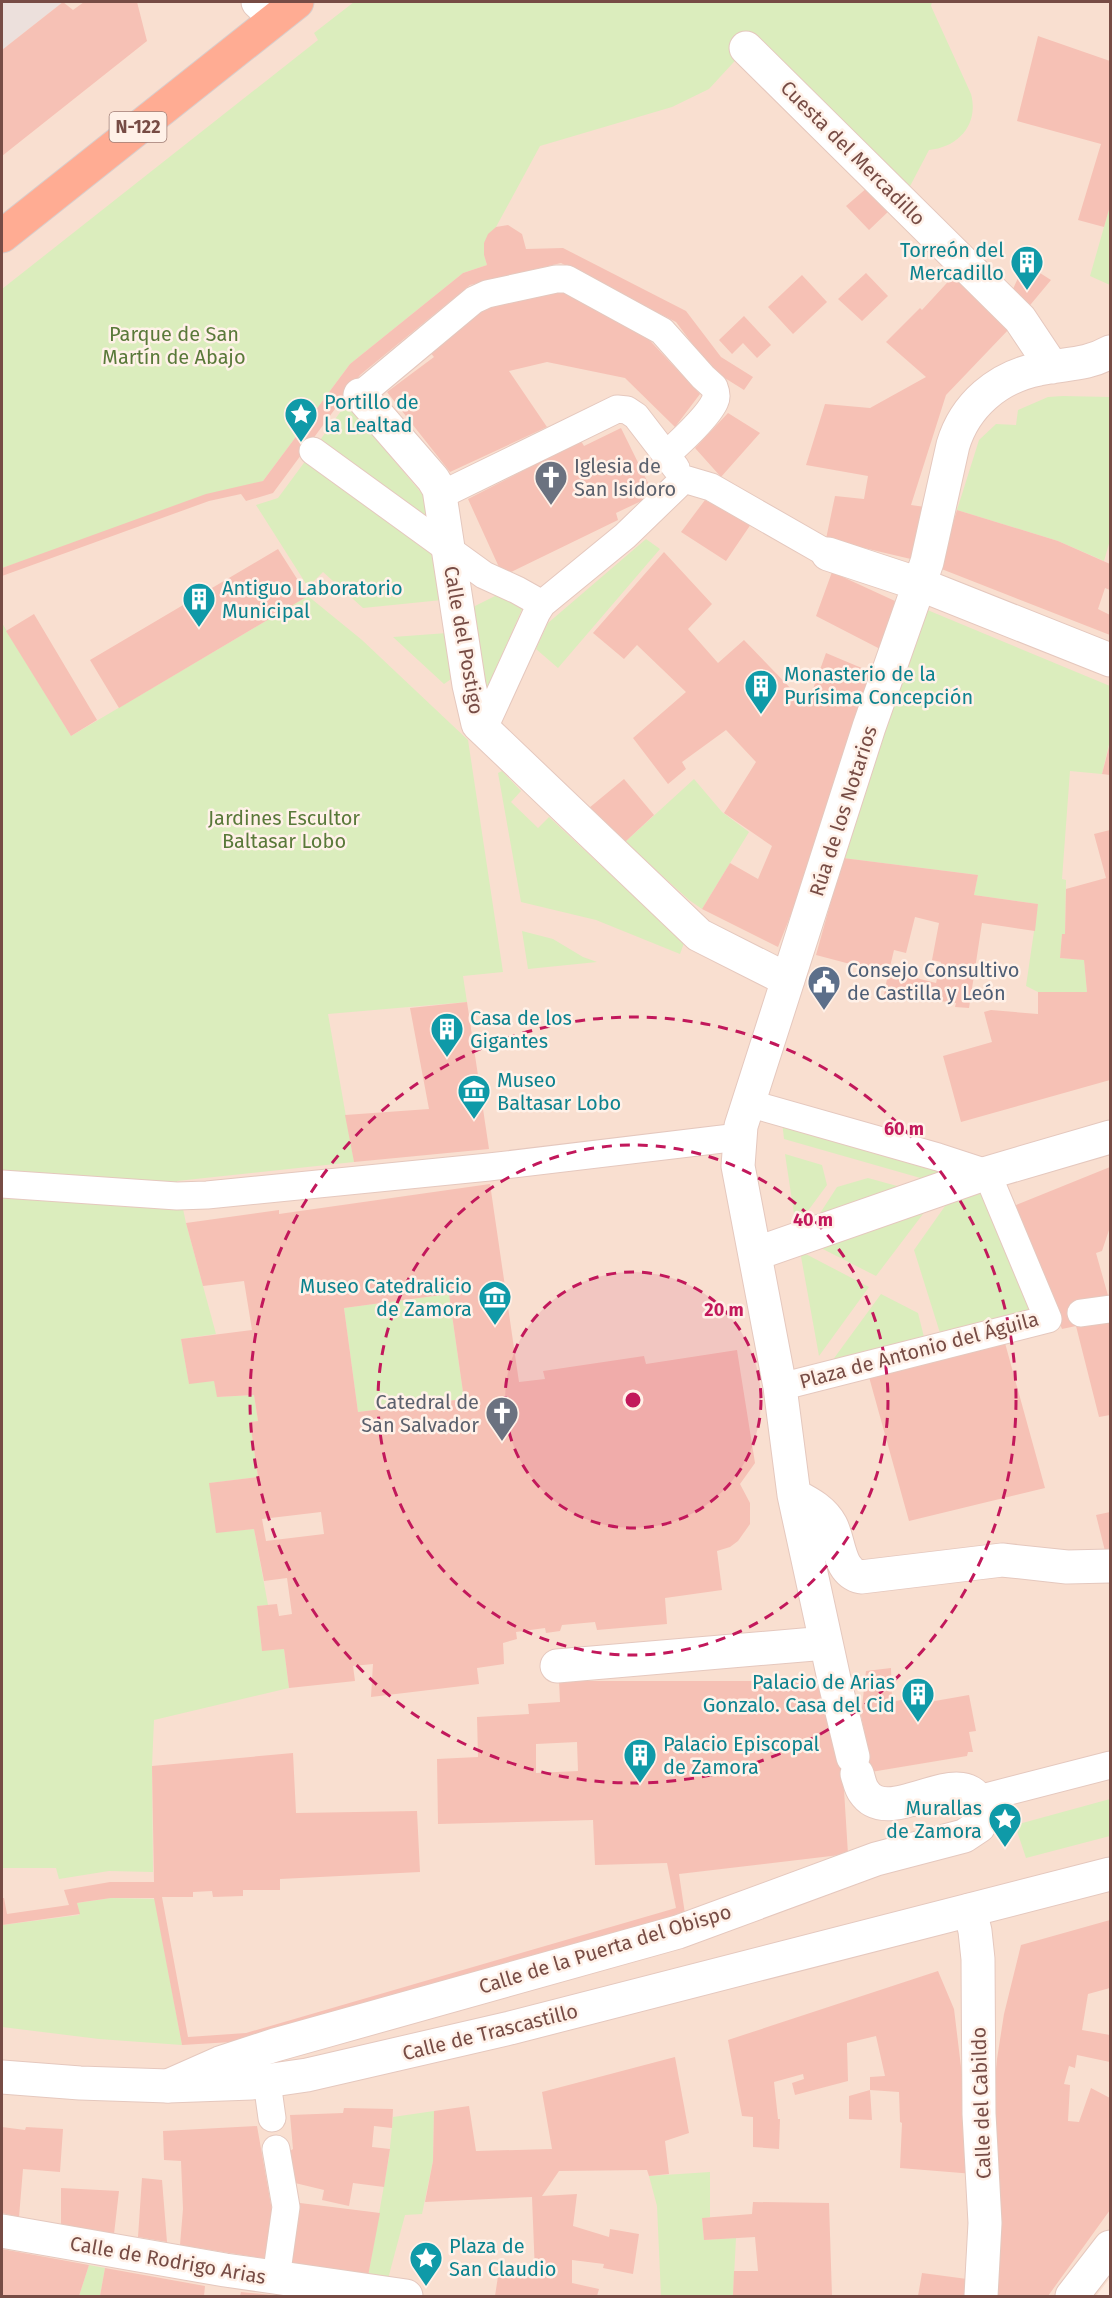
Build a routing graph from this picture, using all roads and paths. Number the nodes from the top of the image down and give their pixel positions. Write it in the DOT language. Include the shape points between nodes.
graph roads {
  1 [pos="277,7"];
  2 [pos="746,48"];
  3 [pos="2,236"];
  4 [pos="1110,352"];
  5 [pos="1052,367"];
  6 [pos="360,395"];
  7 [pos="313,451"];
  8 [pos="666,455"];
  9 [pos="684,479"];
  10 [pos="441,495"];
  11 [pos="449,551"];
  12 [pos="828,554"];
  13 [pos="919,584"];
  14 [pos="542,604"];
  15 [pos="1110,660"];
  16 [pos="483,730"];
  17 [pos="793,966"];
  18 [pos="748,1102"];
  19 [pos="739,1137"];
  20 [pos="1110,1137"];
  21 [pos="992,1172"];
  22 [pos="2,1184"];
  23 [pos="755,1254"];
  24 [pos="1110,1309"];
  25 [pos="1062,1317"];
  26 [pos="780,1387"];
  27 [pos="794,1495"];
  28 [pos="1110,1566"];
  29 [pos="826,1642"];
  30 [pos="557,1666"];
  31 [pos="1110,1765"];
  32 [pos="978,1799"];
  33 [pos="1110,1874"];
  34 [pos="970,1910"];
  35 [pos="2,2076"];
  36 [pos="267,2082"];
  37 [pos="168,2086"];
  38 [pos="272,2118"];
  39 [pos="276,2149"];
  40 [pos="2,2231"];
  41 [pos="1110,2247"];
  42 [pos="276,2278"];
  43 [pos="406,2296"];
  44 [pos="981,2296"];
  45 [pos="1072,2296"];
  1 -- 3 [label="highway, N-122"];
  2 -- 5 [label="street, Cuesta del Mercadillo" via="1020,319"];
  4 -- 5 [label="street, Rúa de los Notarios" via="1089,362"];
  5 -- 13 [label="street, Rúa de los Notarios" via="1000,383 963,419"];
  6 -- 8 [label="street" via="474,300 563,278 656,326 714,387 714,404"];
  6 -- 10 [label="street, Calle del Postigo" via="433,479"];
  7 -- 11 [label="street"];
  8 -- 9 [label="street"];
  8 -- 10 [label="street" via="636,416 617,409"];
  9 -- 12 [label="street" via="711,488"];
  9 -- 14 [label="street" via="625,536"];
  10 -- 11 [label="street, Calle del Postigo"];
  11 -- 14 [label="street" via="484,575"];
  11 -- 16 [label="street, Calle del Postigo" via="475,717"];
  12 -- 13 [label="street"];
  13 -- 15 [label="street"];
  13 -- 17 [label="street, Rúa de los Notarios"];
  14 -- 16 [label="street"];
  16 -- 17 [label="street, Calle del Postigo" via="694,931 723,949"];
  17 -- 18 [label="street, Rúa de los Notarios"];
  18 -- 19 [label="street, Rúa de los Notarios"];
  18 -- 21 [label="street"];
  19 -- 22 [label="street" via="207,1195"];
  19 -- 23 [label="street, Rúa de los Notarios" via="738,1166"];
  20 -- 21 [label="street"];
  21 -- 23 [label="street"];
  21 -- 25 [label="street, Plaza de Antonio del Águila"];
  23 -- 26 [label="street, Rúa de los Notarios"];
  24 -- 25 [label="street"];
  25 -- 26 [label="street, Plaza de Antonio del Águila"];
  26 -- 27 [label="street"];
  27 -- 28 [label="street" via="825,1516 845,1565 861,1577 1002,1560 1059,1567"];
  27 -- 29 [label="street"];
  29 -- 30 [label="street"];
  29 -- 32 [label="street" via="863,1791 879,1803 890,1804 954,1789 964,1789"];
  31 -- 32 [label="street"];
  32 -- 37 [label="street, Calle de la Puerta del Obispo" via="983,1817 979,1826 964,1836 876,1858 678,1932 275,2044"];
  33 -- 34 [label="street, Calle de Trascastillo"];
  34 -- 36 [label="street, Calle de Trascastillo" via="522,2025"];
  34 -- 44 [label="street, Calle del Cabildo" via="978,1959 979,2114 985,2223"];
  35 -- 37 [label="street, Calle de Trascastillo"];
  36 -- 37 [label="street, Calle de Trascastillo"];
  36 -- 38 [label="street"];
  39 -- 42 [label="street" via="285,2207"];
  40 -- 42 [label="street, Calle de Rodrigo Arias"];
  41 -- 45 [label="street"];
  42 -- 43 [label="street, Calle de Rodrigo Arias"];
}
